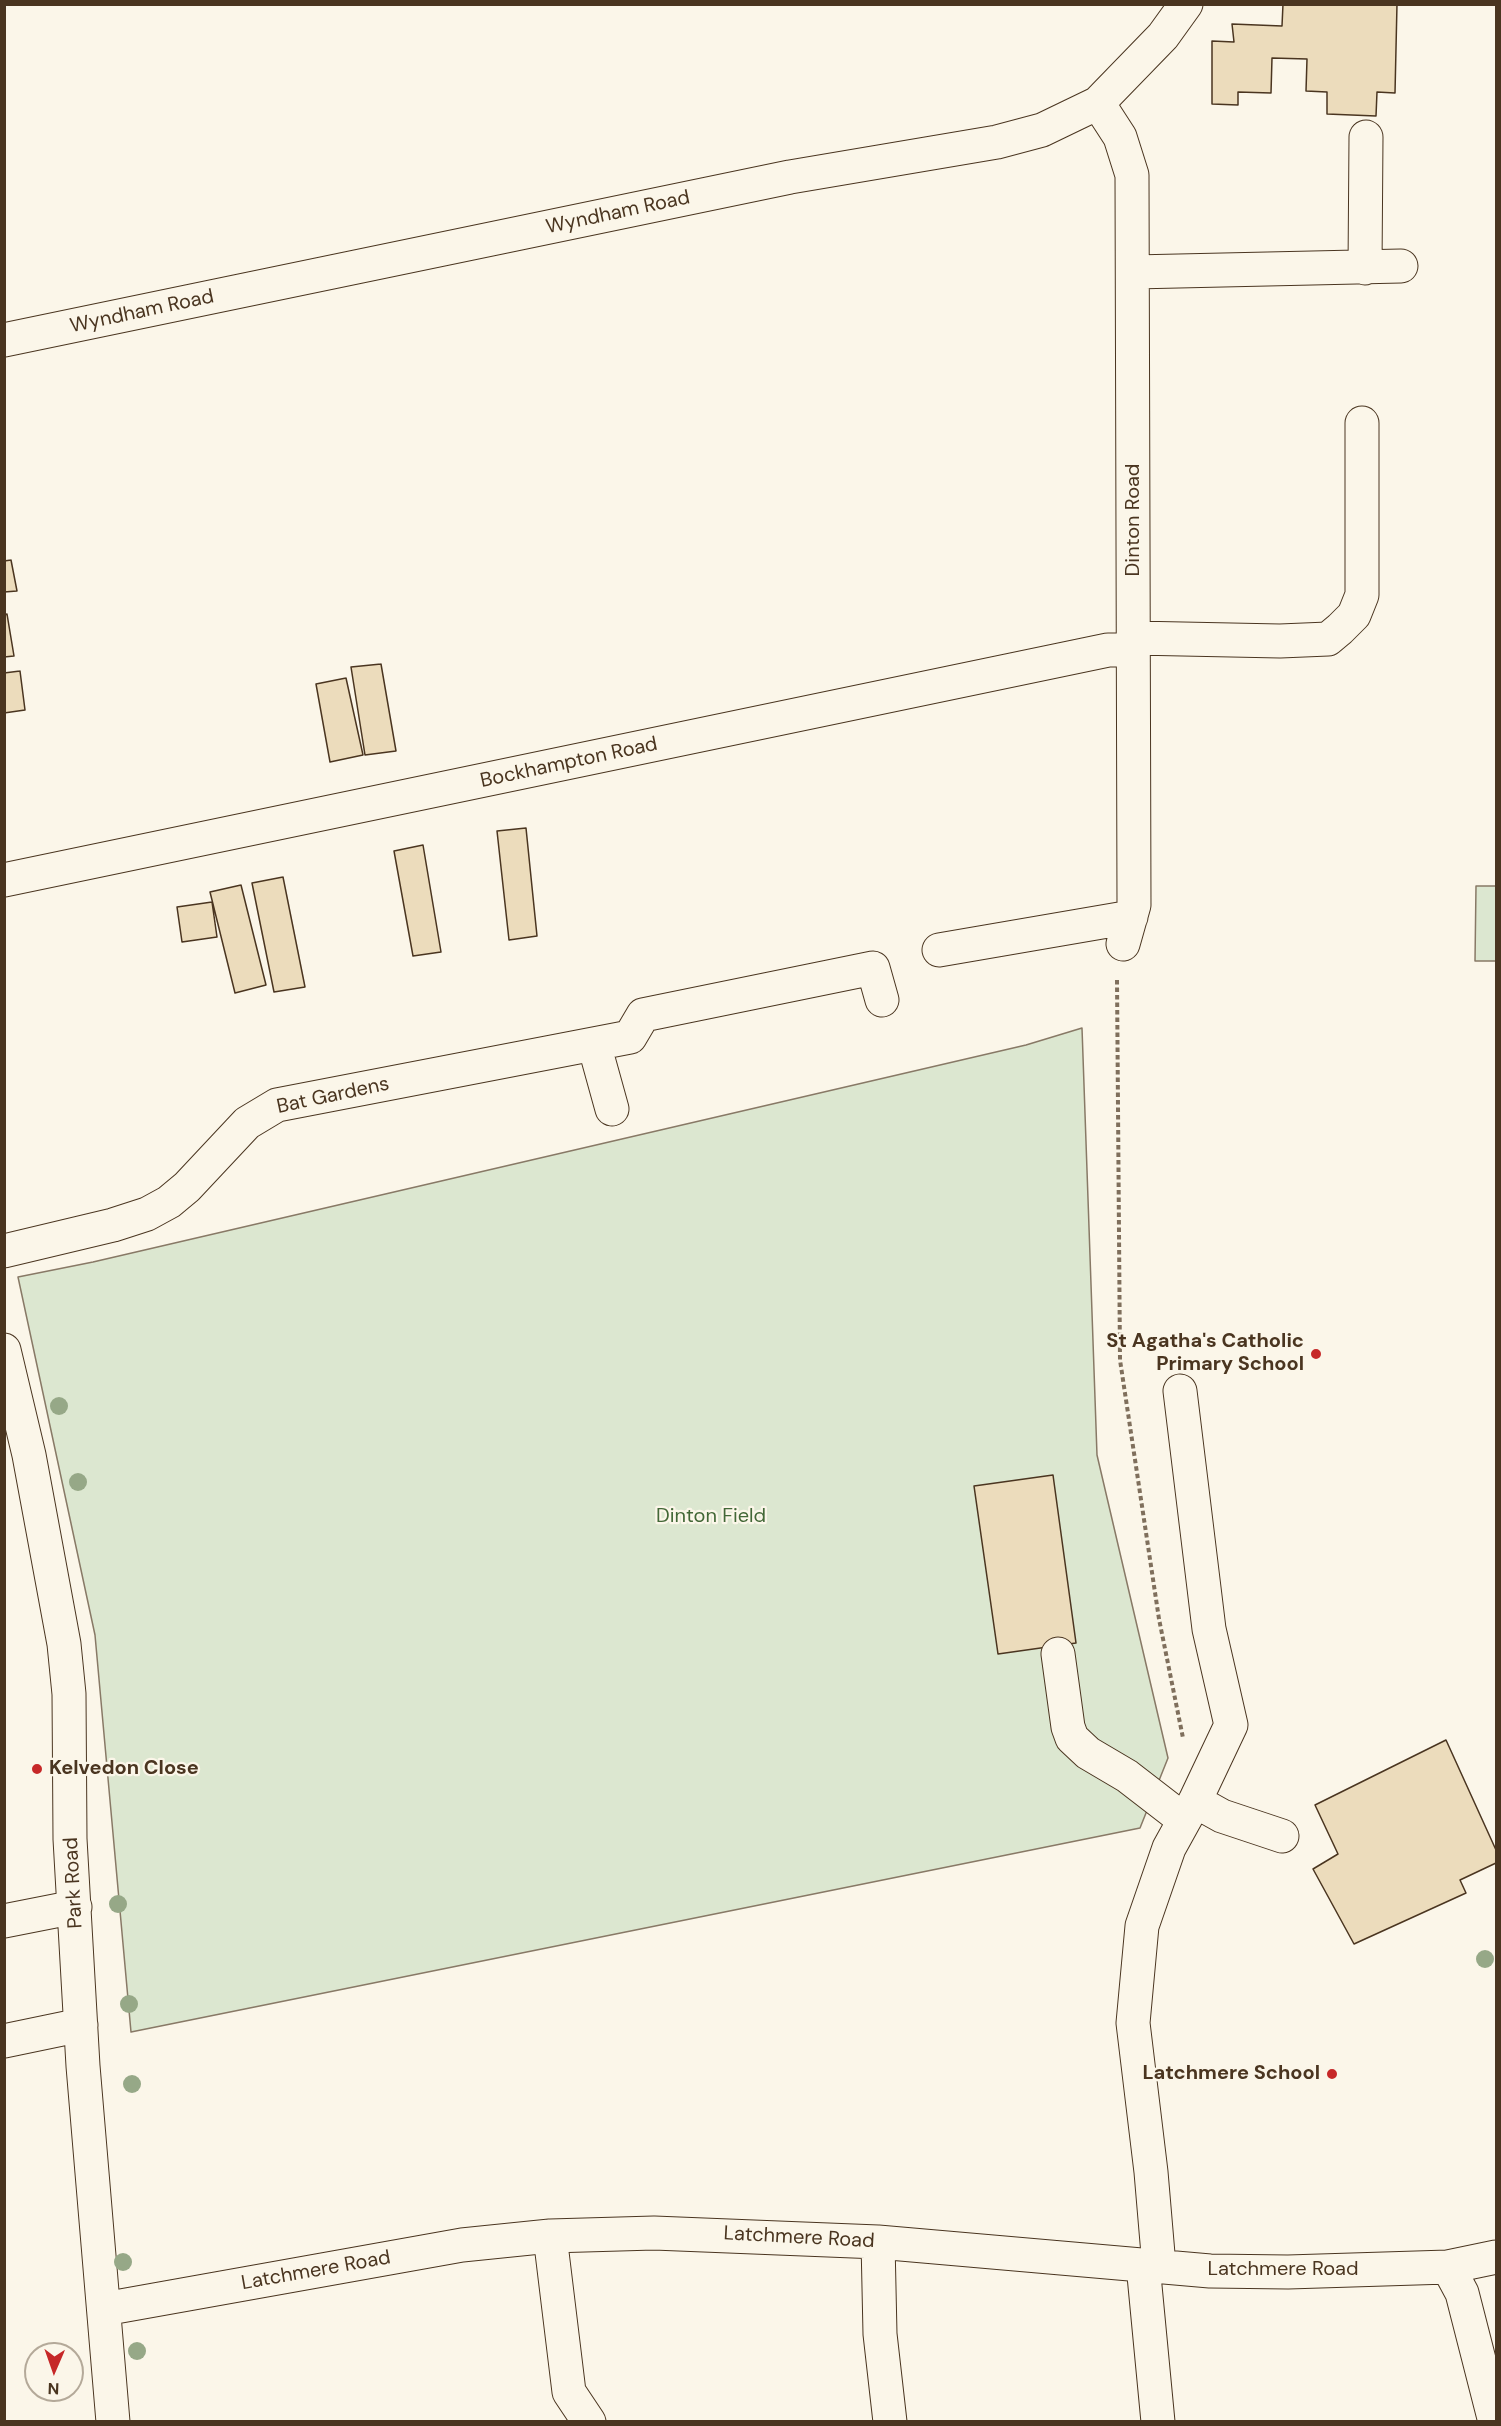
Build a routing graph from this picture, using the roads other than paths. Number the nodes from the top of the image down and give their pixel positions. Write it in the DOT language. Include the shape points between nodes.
graph roads {
  1 [pos="1186,4"];
  2 [pos="1098,103"];
  3 [pos="1366,137"];
  4 [pos="1401,266"];
  5 [pos="1365,268"];
  6 [pos="1134,272"];
  7 [pos="4,340"];
  8 [pos="1362,423"];
  9 [pos="1134,644"];
  10 [pos="4,880"];
  11 [pos="939,950"];
  12 [pos="882,999"];
  13 [pos="594,1044"];
  14 [pos="612,1109"];
  15 [pos="4,1251"];
  16 [pos="4,1350"];
  17 [pos="1180,1391"];
  18 [pos="1058,1654"];
  19 [pos="1189,1811"];
  20 [pos="1282,1836"];
  21 [pos="75,1907"];
  22 [pos="4,1921"];
  23 [pos="81,2025"];
  24 [pos="4,2041"];
  25 [pos="550,2236"];
  26 [pos="878,2242"];
  27 [pos="1497,2257"];
  28 [pos="1151,2266"];
  29 [pos="1448,2267"];
  30 [pos="104,2309"];
  31 [pos="113,2421"];
  32 [pos="589,2421"];
  33 [pos="890,2421"];
  34 [pos="1158,2421"];
  35 [pos="1495,2421"];
  1 -- 2 [label="street, Wyndham Road" via="1163,36"];
  2 -- 6 [label="street, Dinton Road" via="1120,137 1132,175"];
  2 -- 7 [label="street, Wyndham Road" via="1042,130 997,141 779,179"];
  3 -- 5 [label="street"];
  4 -- 5 [label="street"];
  5 -- 6 [label="street"];
  6 -- 9 [label="street, Dinton Road"];
  8 -- 9 [label="street, Bockhampton Road" via="1362,595 1354,615 1340,629 1328,639"];
  9 -- 10 [label="street, Bockhampton Road"];
  9 -- 11 [label="street, Dinton Road" via="1134,905 1127,931"];
  12 -- 13 [label="street, Bat Gardens" via="873,968 643,1015 630,1037"];
  13 -- 14 [label="street"];
  13 -- 15 [label="street, Bat Gardens" via="277,1105 247,1123 170,1202 113,1225"];
  16 -- 21 [label="street, Park Road" via="31,1466 64,1644"];
  17 -- 19 [label="street" via="1209,1629 1231,1725"];
  18 -- 19 [label="street" via="1072,1738 1088,1753"];
  19 -- 20 [label="street" via="1222,1816"];
  19 -- 28 [label="street" via="1169,1848 1142,1926 1133,2023 1151,2172"];
  21 -- 22 [label="street"];
  21 -- 23 [label="street, Park Road"];
  23 -- 24 [label="street"];
  23 -- 30 [label="street, Park Road"];
  25 -- 26 [label="street, Latchmere Road" via="654,2233"];
  25 -- 30 [label="street, Latchmere Road" via="462,2245"];
  25 -- 32 [label="street" via="569,2392"];
  26 -- 28 [label="street, Latchmere Road"];
  26 -- 33 [label="street" via="880,2334"];
  27 -- 29 [label="street, Latchmere Road"];
  28 -- 29 [label="street, Latchmere Road" via="1288,2272"];
  28 -- 34 [label="street"];
  29 -- 35 [label="street" via="1462,2293"];
  30 -- 31 [label="street, Park Road"];
}
